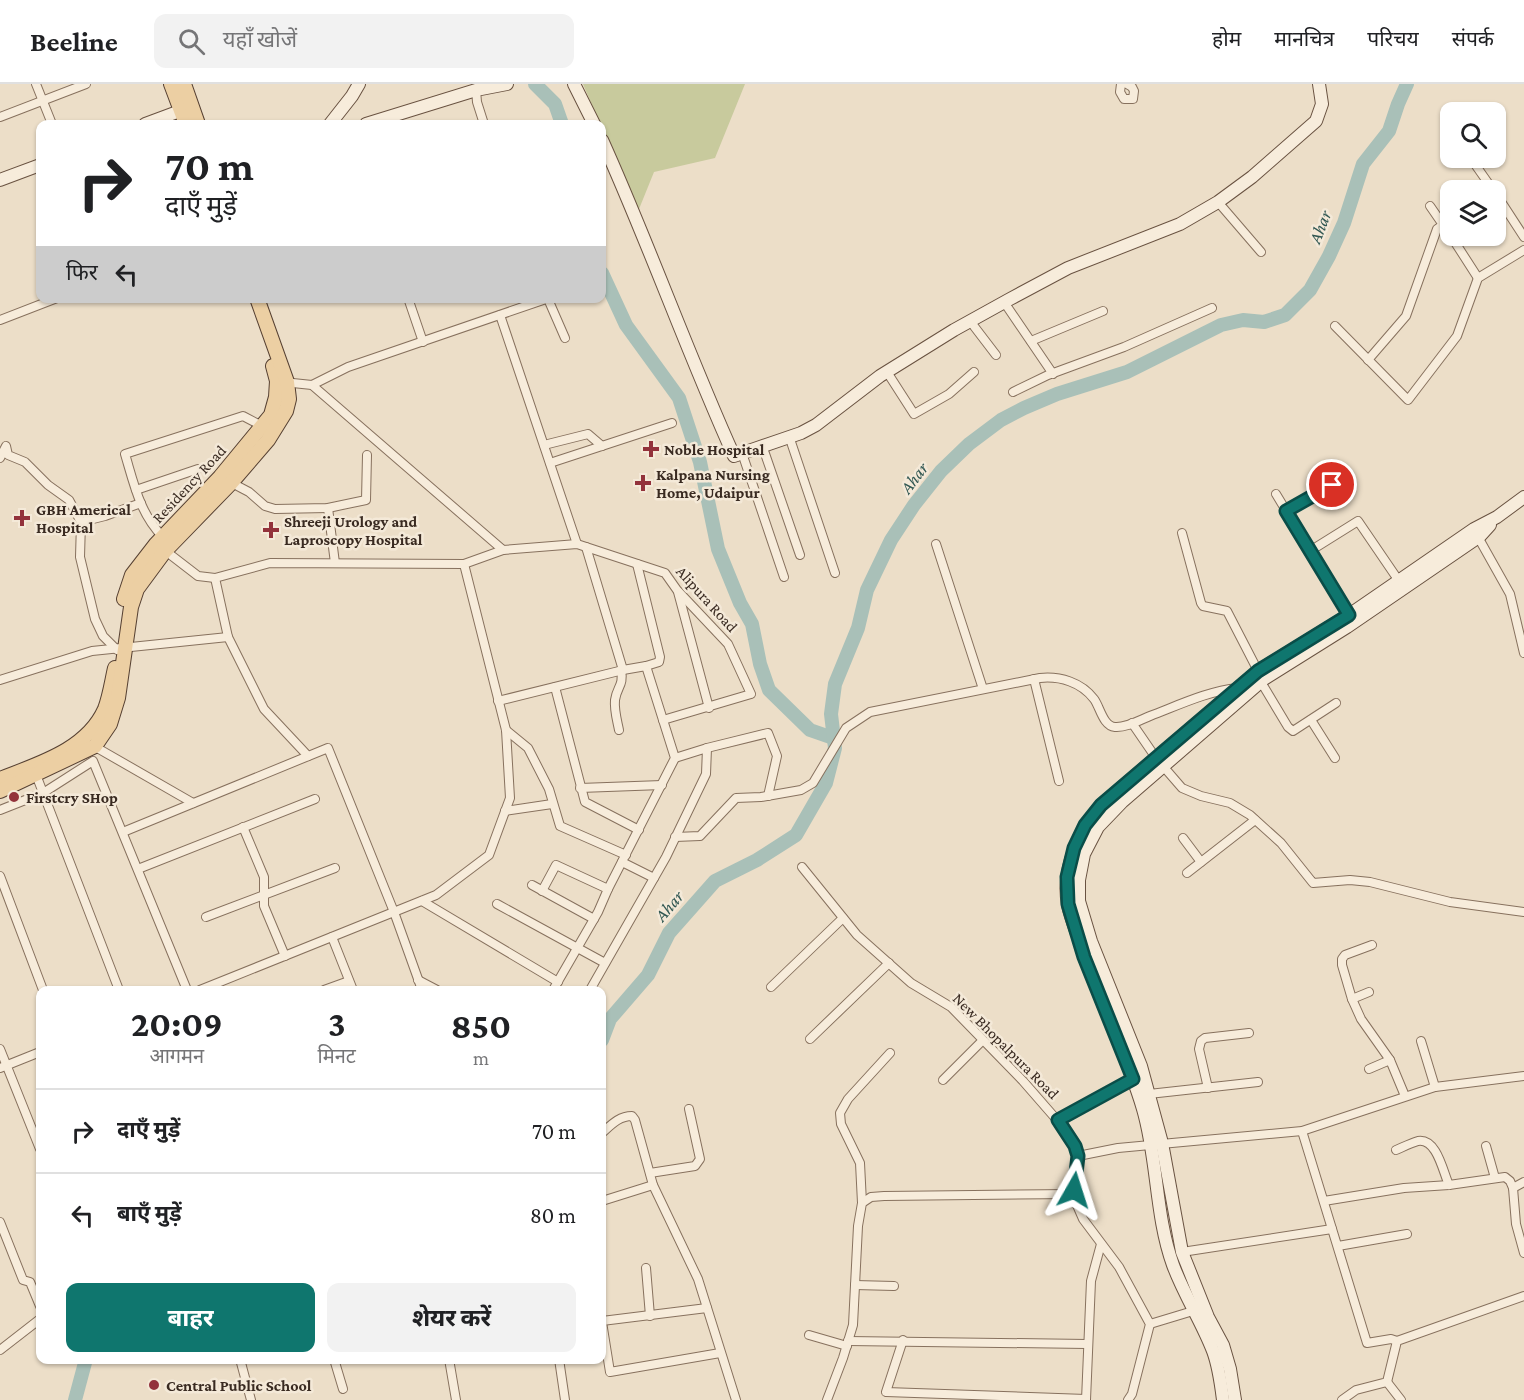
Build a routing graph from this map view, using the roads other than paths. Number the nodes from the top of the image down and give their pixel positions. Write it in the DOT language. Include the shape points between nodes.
graph roads {
  1 [pos="36,84"];
  2 [pos="86,84"];
  3 [pos="171,84"];
  4 [pos="184,84"];
  5 [pos="359,84"];
  6 [pos="574,84"];
  7 [pos="1121,84"];
  8 [pos="1127,84"];
  9 [pos="1319,84"];
  10 [pos="498,85"];
  11 [pos="476,90"];
  12 [pos="43,101"];
  13 [pos="186,108"];
  14 [pos="0,117"];
  15 [pos="50,120"];
  16 [pos="155,120"];
  17 [pos="186,120"];
  18 [pos="195,120"];
  19 [pos="333,120"];
  20 [pos="379,120"];
  21 [pos="483,120"];
  22 [pos="592,120"];
  23 [pos="606,149"];
  24 [pos="36,166"];
  25 [pos="0,180"];
  26 [pos="1218,202"];
  27 [pos="1430,206"];
  28 [pos="1506,210"];
  29 [pos="1440,219"];
  30 [pos="1440,227"];
  31 [pos="1524,237"];
  32 [pos="1458,246"];
  33 [pos="1524,250"];
  34 [pos="1261,252"];
  35 [pos="1478,278"];
  36 [pos="1004,302"];
  37 [pos="44,303"];
  38 [pos="257,303"];
  39 [pos="410,303"];
  40 [pos="536,303"];
  41 [pos="550,303"];
  42 [pos="1212,308"];
  43 [pos="1103,311"];
  44 [pos="500,315"];
  45 [pos="0,320"];
  46 [pos="970,321"];
  47 [pos="1335,326"];
  48 [pos="565,338"];
  49 [pos="1030,341"];
  50 [pos="423,342"];
  51 [pos="996,355"];
  52 [pos="1368,360"];
  53 [pos="887,372"];
  54 [pos="974,372"];
  55 [pos="1053,374"];
  56 [pos="282,382"];
  57 [pos="312,385"];
  58 [pos="1013,392"];
  59 [pos="672,423"];
  60 [pos="262,426"];
  61 [pos="789,436"];
  62 [pos="544,444"];
  63 [pos="762,445"];
  64 [pos="602,446"];
  65 [pos="742,453"];
  66 [pos="367,455"];
  67 [pos="0,458"];
  68 [pos="550,463"];
  69 [pos="198,470"];
  70 [pos="226,480"];
  71 [pos="1332,485"];
  72 [pos="136,490"];
  73 [pos="1276,494"];
  74 [pos="1524,497"];
  75 [pos="141,503"];
  76 [pos="328,508"];
  77 [pos="1286,511"];
  78 [pos="1497,517"];
  79 [pos="81,522"];
  80 [pos="1182,533"];
  81 [pos="1478,537"];
  82 [pos="161,544"];
  83 [pos="936,544"];
  84 [pos="582,546"];
  85 [pos="503,550"];
  86 [pos="1310,551"];
  87 [pos="800,555"];
  88 [pos="335,563"];
  89 [pos="464,564"];
  90 [pos="637,564"];
  91 [pos="835,573"];
  92 [pos="784,577"];
  93 [pos="215,578"];
  94 [pos="1401,584"];
  95 [pos="677,590"];
  96 [pos="1349,615"];
  97 [pos="1522,631"];
  98 [pos="228,638"];
  99 [pos="122,650"];
  100 [pos="1524,653"];
  101 [pos="646,666"];
  102 [pos="622,670"];
  103 [pos="1260,677"];
  104 [pos="1034,679"];
  105 [pos="0,680"];
  106 [pos="555,687"];
  107 [pos="1240,688"];
  108 [pos="983,689"];
  109 [pos="498,701"];
  110 [pos="1336,703"];
  111 [pos="710,708"];
  112 [pos="663,720"];
  113 [pos="1311,720"];
  114 [pos="1132,723"];
  115 [pos="506,730"];
  116 [pos="619,730"];
  117 [pos="81,739"];
  118 [pos="95,746"];
  119 [pos="707,748"];
  120 [pos="308,756"];
  121 [pos="675,758"];
  122 [pos="1335,758"];
  123 [pos="1159,761"];
  124 [pos="35,771"];
  125 [pos="0,778"];
  126 [pos="1059,781"];
  127 [pos="662,785"];
  128 [pos="580,788"];
  129 [pos="0,791"];
  130 [pos="43,793"];
  131 [pos="768,796"];
  132 [pos="315,799"];
  133 [pos="193,803"];
  134 [pos="552,804"];
  135 [pos="0,810"];
  136 [pos="505,811"];
  137 [pos="1255,820"];
  138 [pos="243,827"];
  139 [pos="639,830"];
  140 [pos="123,832"];
  141 [pos="675,837"];
  142 [pos="1182,838"];
  143 [pos="624,858"];
  144 [pos="1202,862"];
  145 [pos="802,867"];
  146 [pos="335,868"];
  147 [pos="138,869"];
  148 [pos="1187,873"];
  149 [pos="0,876"];
  150 [pos="654,878"];
  151 [pos="532,885"];
  152 [pos="608,889"];
  153 [pos="542,891"];
  154 [pos="263,894"];
  155 [pos="423,901"];
  156 [pos="497,904"];
  157 [pos="394,912"];
  158 [pos="1524,912"];
  159 [pos="206,917"];
  160 [pos="594,918"];
  161 [pos="843,918"];
  162 [pos="333,937"];
  163 [pos="1372,945"];
  164 [pos="577,947"];
  165 [pos="285,956"];
  166 [pos="605,963"];
  167 [pos="889,963"];
  168 [pos="418,980"];
  169 [pos="223,981"];
  170 [pos="349,981"];
  171 [pos="558,981"];
  172 [pos="41,986"];
  173 [pos="117,986"];
  174 [pos="185,986"];
  175 [pos="210,986"];
  176 [pos="225,986"];
  177 [pos="335,986"];
  178 [pos="351,986"];
  179 [pos="420,986"];
  180 [pos="429,986"];
  181 [pos="555,986"];
  182 [pos="592,986"];
  183 [pos="771,987"];
  184 [pos="1369,992"];
  185 [pos="1352,999"];
  186 [pos="1249,1033"];
  187 [pos="810,1039"];
  188 [pos="982,1041"];
  189 [pos="1421,1041"];
  190 [pos="0,1049"];
  191 [pos="890,1053"];
  192 [pos="36,1054"];
  193 [pos="1390,1060"];
  194 [pos="3,1067"];
  195 [pos="1369,1069"];
  196 [pos="1524,1076"];
  197 [pos="1133,1079"];
  198 [pos="944,1080"];
  199 [pos="1258,1082"];
  200 [pos="1435,1087"];
  201 [pos="1208,1088"];
  202 [pos="1149,1094"];
  203 [pos="1405,1096"];
  204 [pos="688,1109"];
  205 [pos="1058,1120"];
  206 [pos="606,1130"];
  207 [pos="1302,1131"];
  208 [pos="36,1140"];
  209 [pos="1156,1144"];
  210 [pos="1486,1146"];
  211 [pos="1396,1150"];
  212 [pos="1078,1156"];
  213 [pos="650,1173"];
  214 [pos="1495,1178"];
  215 [pos="1524,1182"];
  216 [pos="653,1185"];
  217 [pos="1449,1185"];
  218 [pos="1513,1188"];
  219 [pos="1074,1194"];
  220 [pos="606,1200"];
  221 [pos="1324,1201"];
  222 [pos="862,1203"];
  223 [pos="0,1222"];
  224 [pos="1332,1229"];
  225 [pos="1407,1234"];
  226 [pos="1101,1244"];
  227 [pos="1338,1246"];
  228 [pos="1182,1252"];
  229 [pos="1524,1253"];
  230 [pos="646,1268"];
  231 [pos="855,1285"];
  232 [pos="894,1286"];
  233 [pos="36,1296"];
  234 [pos="1524,1296"];
  235 [pos="707,1308"];
  236 [pos="1193,1311"];
  237 [pos="650,1316"];
  238 [pos="606,1321"];
  239 [pos="36,1322"];
  240 [pos="1150,1323"];
  241 [pos="809,1335"];
  242 [pos="903,1340"];
  243 [pos="1397,1341"];
  244 [pos="848,1343"];
  245 [pos="1087,1344"];
  246 [pos="606,1346"];
  247 [pos="0,1350"];
  248 [pos="720,1353"];
  249 [pos="241,1364"];
  250 [pos="339,1364"];
  251 [pos="450,1364"];
  252 [pos="560,1364"];
  253 [pos="1387,1382"];
  254 [pos="343,1389"];
  255 [pos="1086,1399"];
  256 [pos="251,1400"];
  257 [pos="456,1400"];
  258 [pos="565,1400"];
  259 [pos="736,1400"];
  260 [pos="827,1400"];
  261 [pos="1128,1400"];
  262 [pos="1223,1400"];
  263 [pos="1235,1400"];
  264 [pos="1342,1400"];
  265 [pos="1401,1400"];
  1 -- 12 [label="street"];
  2 -- 12 [label="street"];
  3 -- 13 [label="main road"];
  4 -- 13 [label="main road"];
  5 -- 19 [label="street"];
  6 -- 22 [label="street"];
  7 -- 8 [label="street" via="1120,92 1128,100 1134,91"];
  9 -- 26 [label="street" via="1322,104 1316,121"];
  10 -- 11 [label="street"];
  11 -- 20 [label="street"];
  11 -- 21 [label="street"];
  12 -- 14 [label="street"];
  12 -- 15 [label="street"];
  13 -- 16 [label="street"];
  13 -- 17 [label="main road"];
  13 -- 18 [label="main road"];
  23 -- 65 [label="street" via="734,456"];
  24 -- 25 [label="street"];
  26 -- 34 [label="street"];
  26 -- 36 [label="street" via="1180,224 1068,268"];
  27 -- 29 [label="street"];
  28 -- 31 [label="street"];
  30 -- 52 [label="street" via="1406,316"];
  32 -- 35 [label="street"];
  33 -- 35 [label="street"];
  35 -- 52 [label="street" via="1457,336 1408,400"];
  36 -- 46 [label="street"];
  36 -- 49 [label="street"];
  37 -- 45 [label="street"];
  38 -- 56 [label="main road, Residency Road"];
  39 -- 50 [label="street"];
  40 -- 44 [label="street"];
  41 -- 48 [label="street"];
  42 -- 55 [label="street"];
  43 -- 49 [label="street"];
  44 -- 50 [label="street"];
  44 -- 62 [label="street"];
  46 -- 51 [label="street"];
  46 -- 53 [label="street"];
  47 -- 52 [label="street"];
  49 -- 55 [label="street"];
  50 -- 57 [label="street" via="348,367"];
  53 -- 54 [label="street" via="914,414 948,394"];
  53 -- 61 [label="street" via="816,425"];
  55 -- 58 [label="street"];
  56 -- 57 [label="street"];
  56 -- 60 [label="main road, Residency Road" via="271,415"];
  56 -- 70 [label="main road" via="289,399 286,411 268,440"];
  57 -- 85 [label="street"];
  59 -- 64 [label="street"];
  60 -- 70 [label="main road, Residency Road"];
  60 -- 72 [label="street" via="243,416 125,454"];
  61 -- 63 [label="street"];
  61 -- 91 [label="street"];
  62 -- 64 [label="street" via="588,434"];
  62 -- 68 [label="street"];
  63 -- 65 [label="street"];
  63 -- 87 [label="street"];
  64 -- 68 [label="street"];
  65 -- 92 [label="street"];
  66 -- 76 [label="street" via="366,500"];
  67 -- 79 [label="street" via="6,446 8,455 25,462 69,500"];
  68 -- 84 [label="street"];
  69 -- 72 [label="street"];
  70 -- 76 [label="street" via="275,509"];
  70 -- 82 [label="main road, Residency Road"];
  71 -- 77 [label="street"];
  72 -- 75 [label="street"];
  73 -- 77 [label="street"];
  74 -- 78 [label="street"];
  75 -- 79 [label="street"];
  75 -- 82 [label="street"];
  76 -- 88 [label="street"];
  77 -- 86 [label="street"];
  78 -- 81 [label="street"];
  78 -- 94 [label="street" via="1474,529"];
  79 -- 99 [label="street" via="80,557 95,619 103,636"];
  80 -- 103 [label="street" via="1201,603 1227,611"];
  81 -- 94 [label="street"];
  81 -- 97 [label="street" via="1510,594"];
  82 -- 93 [label="street" via="198,576"];
  82 -- 99 [label="main road, Residency Road" via="132,575 121,609"];
  83 -- 108 [label="street"];
  84 -- 85 [label="street"];
  84 -- 90 [label="street, Alipura Road"];
  84 -- 102 [label="street"];
  85 -- 89 [label="street"];
  86 -- 94 [label="street" via="1358,521"];
  86 -- 96 [label="street"];
  88 -- 89 [label="street"];
  88 -- 93 [label="street" via="270,563"];
  89 -- 109 [label="street"];
  90 -- 95 [label="street, Alipura Road" via="665,573"];
  90 -- 101 [label="street" via="660,657 659,662"];
  93 -- 98 [label="street"];
  94 -- 96 [label="street"];
  94 -- 103 [label="street" via="1347,627"];
  95 -- 111 [label="street"];
  95 -- 111 [label="street, Alipura Road" via="728,644 751,694"];
  96 -- 103 [label="street"];
  97 -- 100 [label="street"];
  98 -- 99 [label="street"];
  98 -- 120 [label="street" via="264,709"];
  99 -- 105 [label="street" via="92,651"];
  99 -- 117 [label="main road, Residency Road" via="105,708"];
  99 -- 118 [label="main road" via="118,698 110,724"];
  101 -- 102 [label="street"];
  101 -- 112 [label="street"];
  102 -- 106 [label="street"];
  102 -- 116 [label="street" via="623,682 616,695 615,710"];
  103 -- 107 [label="street"];
  103 -- 113 [label="street" via="1290,730"];
  103 -- 123 [label="street"];
  104 -- 108 [label="street"];
  104 -- 114 [label="street" via="1056,677 1070,681 1094,699 1107,723 1114,727"];
  104 -- 126 [label="street"];
  106 -- 109 [label="street"];
  106 -- 128 [label="street"];
  107 -- 114 [label="street" via="1217,691"];
  107 -- 123 [label="street"];
  108 -- 131 [label="street" via="870,712 846,728 813,783 801,790"];
  109 -- 115 [label="street"];
  110 -- 113 [label="street"];
  111 -- 112 [label="street"];
  112 -- 121 [label="street"];
  113 -- 122 [label="street"];
  114 -- 123 [label="street"];
  115 -- 134 [label="street" via="528,748 549,789"];
  115 -- 136 [label="street" via="510,798"];
  117 -- 118 [label="street"];
  117 -- 124 [label="main road, Residency Road"];
  118 -- 124 [label="main road"];
  118 -- 133 [label="street"];
  119 -- 121 [label="street"];
  119 -- 131 [label="street" via="768,733 777,756"];
  119 -- 141 [label="street" via="706,774"];
  120 -- 133 [label="street"];
  120 -- 157 [label="street" via="328,748"];
  121 -- 127 [label="street"];
  123 -- 137 [label="street" via="1182,788 1230,803"];
  123 -- 197 [label="street" via="1101,805 1085,825 1067,877 1068,904 1084,957"];
  123 -- 202 [label="street" via="1098,827 1084,854 1079,880 1079,901 1091,941"];
  124 -- 125 [label="main road, Residency Road"];
  124 -- 129 [label="main road"];
  124 -- 130 [label="street"];
  127 -- 128 [label="street"];
  127 -- 139 [label="street"];
  128 -- 139 [label="street" via="585,802"];
  130 -- 135 [label="street"];
  130 -- 140 [label="street" via="93,761"];
  130 -- 173 [label="street"];
  131 -- 141 [label="street" via="736,798 700,836"];
  132 -- 138 [label="street"];
  133 -- 140 [label="street"];
  134 -- 136 [label="street"];
  134 -- 143 [label="street" via="560,826"];
  136 -- 155 [label="street" via="489,855"];
  137 -- 144 [label="street"];
  137 -- 158 [label="street" via="1281,843 1313,883 1370,882 1450,902"];
  138 -- 147 [label="street"];
  138 -- 154 [label="street" via="264,877"];
  139 -- 143 [label="street"];
  140 -- 147 [label="street"];
  141 -- 150 [label="street"];
  142 -- 144 [label="street"];
  143 -- 150 [label="street"];
  143 -- 152 [label="street"];
  144 -- 148 [label="street"];
  145 -- 161 [label="street"];
  146 -- 154 [label="street"];
  147 -- 174 [label="street"];
  149 -- 172 [label="street"];
  150 -- 166 [label="street"];
  151 -- 153 [label="street"];
  152 -- 153 [label="street" via="556,865"];
  152 -- 160 [label="street"];
  153 -- 160 [label="street"];
  154 -- 159 [label="street"];
  154 -- 165 [label="street" via="264,906"];
  155 -- 157 [label="street"];
  155 -- 171 [label="street"];
  156 -- 164 [label="street"];
  157 -- 162 [label="street"];
  157 -- 168 [label="street"];
  160 -- 164 [label="street"];
  161 -- 167 [label="street, New Bhopalpura Road"];
  161 -- 183 [label="street"];
  162 -- 165 [label="street"];
  162 -- 170 [label="street"];
  163 -- 185 [label="street" via="1342,959"];
  164 -- 166 [label="street"];
  164 -- 171 [label="street"];
  165 -- 169 [label="street"];
  166 -- 182 [label="street"];
  167 -- 187 [label="street"];
  167 -- 188 [label="street, New Bhopalpura Road" via="951,1007"];
  168 -- 179 [label="street"];
  168 -- 180 [label="street"];
  169 -- 175 [label="street"];
  169 -- 176 [label="street"];
  170 -- 177 [label="street"];
  170 -- 178 [label="street"];
  171 -- 181 [label="street"];
  184 -- 185 [label="street"];
  185 -- 193 [label="street"];
  186 -- 201 [label="street" via="1201,1041 1198,1049"];
  188 -- 198 [label="street"];
  188 -- 205 [label="street, New Bhopalpura Road"];
  189 -- 200 [label="street"];
  190 -- 194 [label="street"];
  191 -- 222 [label="street" via="840,1113 841,1124 860,1163"];
  192 -- 194 [label="street"];
  193 -- 195 [label="street"];
  193 -- 203 [label="street"];
  194 -- 208 [label="street"];
  196 -- 200 [label="street"];
  197 -- 205 [label="street"];
  197 -- 209 [label="street"];
  199 -- 201 [label="street"];
  200 -- 203 [label="street"];
  201 -- 202 [label="street"];
  202 -- 209 [label="street"];
  203 -- 207 [label="street"];
  204 -- 213 [label="street" via="699,1163"];
  205 -- 212 [label="street, New Bhopalpura Road"];
  206 -- 213 [label="street" via="618,1119 632,1116"];
  207 -- 209 [label="street"];
  207 -- 221 [label="street"];
  209 -- 212 [label="street"];
  209 -- 228 [label="street"];
  209 -- 236 [label="street" via="1164,1232"];
  210 -- 214 [label="street"];
  211 -- 217 [label="street" via="1428,1142 1434,1147"];
  212 -- 219 [label="street"];
  213 -- 216 [label="street"];
  214 -- 217 [label="street"];
  214 -- 218 [label="street" via="1505,1177"];
  215 -- 218 [label="street"];
  216 -- 220 [label="street"];
  216 -- 235 [label="street" via="698,1279"];
  217 -- 221 [label="street"];
  218 -- 229 [label="street" via="1516,1224"];
  219 -- 222 [label="street" via="884,1196"];
  219 -- 226 [label="street" via="1083,1219"];
  221 -- 224 [label="street"];
  222 -- 231 [label="street"];
  223 -- 233 [label="street" via="22,1280 30,1282"];
  224 -- 227 [label="street"];
  224 -- 228 [label="street"];
  225 -- 227 [label="street"];
  226 -- 240 [label="street" via="1119,1267"];
  226 -- 245 [label="street" via="1091,1281"];
  227 -- 243 [label="street" via="1367,1343"];
  228 -- 263 [label="street" via="1223,1345"];
  230 -- 237 [label="street"];
  231 -- 232 [label="street"];
  231 -- 244 [label="street"];
  234 -- 243 [label="street"];
  235 -- 237 [label="street"];
  235 -- 248 [label="street"];
  236 -- 240 [label="street"];
  236 -- 262 [label="street" via="1213,1351"];
  237 -- 238 [label="street"];
  239 -- 247 [label="street"];
  240 -- 261 [label="street"];
  241 -- 244 [label="street"];
  242 -- 244 [label="street"];
  242 -- 245 [label="street"];
  242 -- 255 [label="street" via="885,1392"];
  243 -- 253 [label="street"];
  244 -- 260 [label="street"];
  245 -- 255 [label="street"];
  246 -- 248 [label="street" via="610,1372"];
  248 -- 259 [label="street"];
  249 -- 256 [label="street"];
  250 -- 254 [label="street"];
  251 -- 257 [label="street"];
  252 -- 258 [label="street"];
  253 -- 264 [label="street" via="1356,1390"];
  253 -- 265 [label="street"];
}
